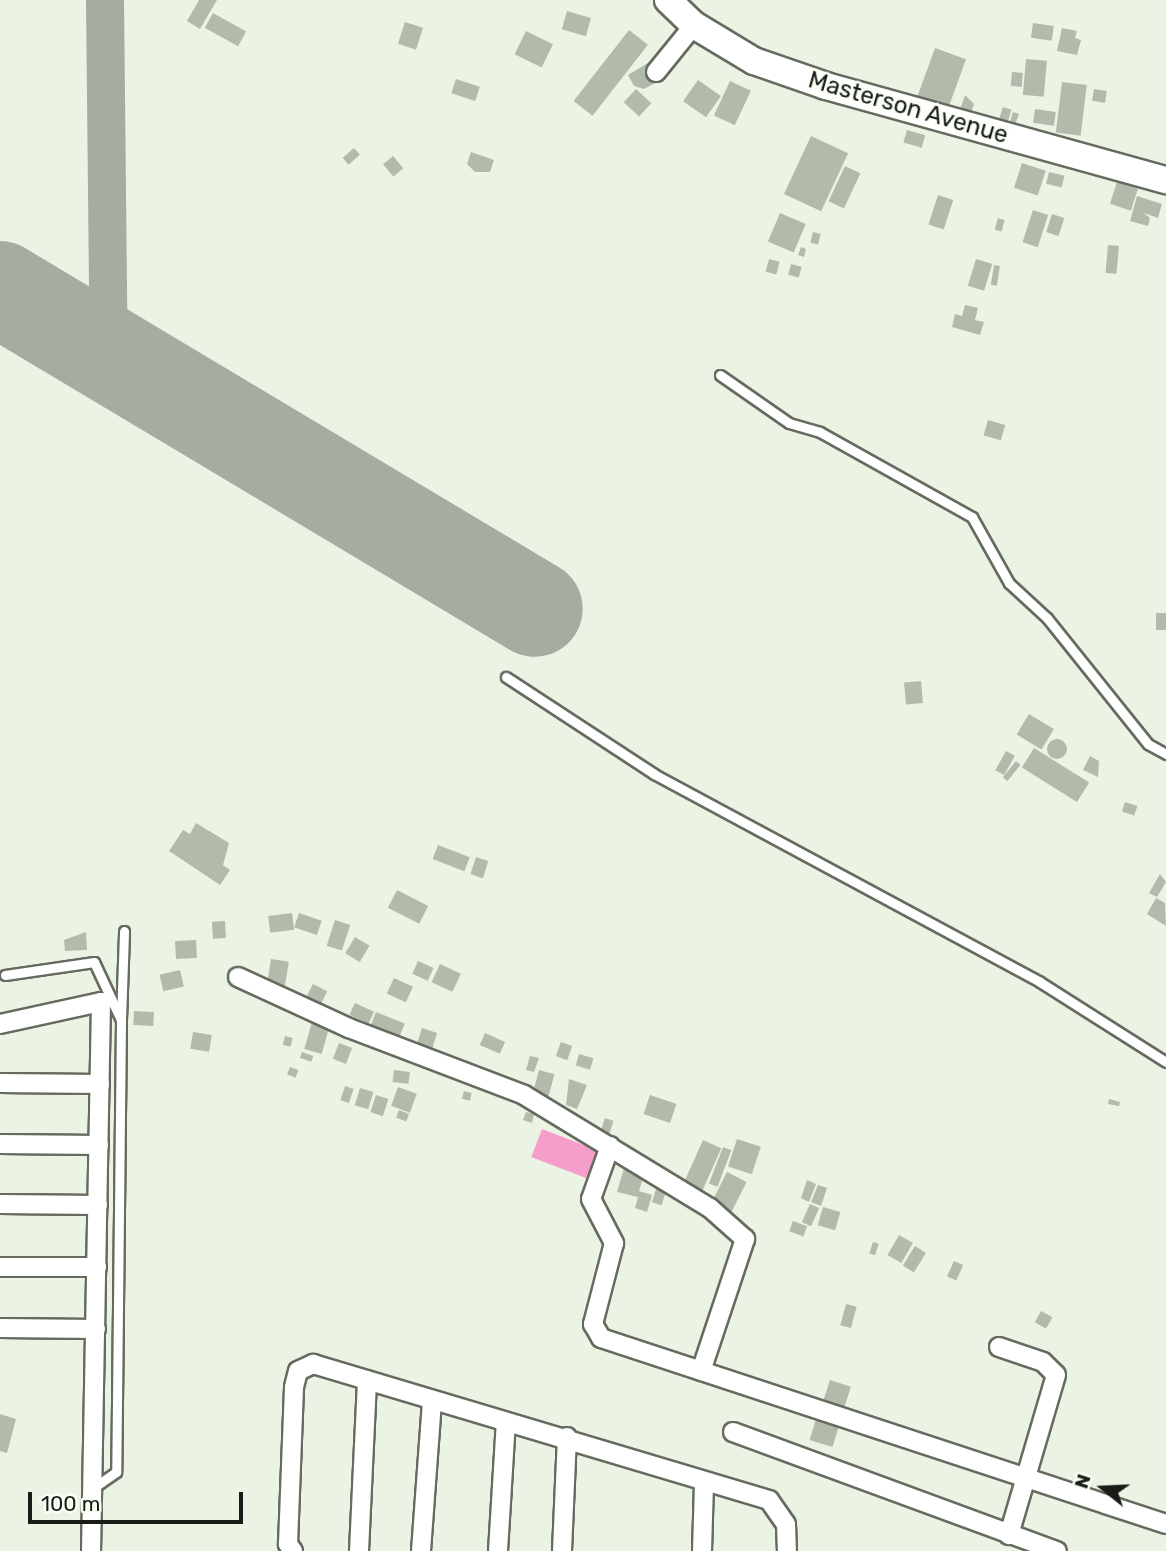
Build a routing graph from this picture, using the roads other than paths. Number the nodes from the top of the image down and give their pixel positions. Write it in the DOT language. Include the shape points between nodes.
graph roads {
  1 [pos="668,0"];
  2 [pos="694,25"];
  3 [pos="656,72"];
  4 [pos="1166,180"];
  5 [pos="720,375"];
  6 [pos="506,677"];
  7 [pos="1166,754"];
  8 [pos="124,931"];
  9 [pos="5,975"];
  10 [pos="238,977"];
  11 [pos="121,1020"];
  12 [pos="0,1024"];
  13 [pos="1166,1062"];
  14 [pos="0,1083"];
  15 [pos="100,1084"];
  16 [pos="0,1144"];
  17 [pos="99,1145"];
  18 [pos="610,1146"];
  19 [pos="0,1204"];
  20 [pos="98,1205"];
  21 [pos="0,1267"];
  22 [pos="97,1267"];
  23 [pos="0,1328"];
  24 [pos="96,1329"];
  25 [pos="999,1348"];
  26 [pos="701,1371"];
  27 [pos="367,1380"];
  28 [pos="432,1401"];
  29 [pos="506,1422"];
  30 [pos="733,1432"];
  31 [pos="567,1437"];
  32 [pos="1028,1479"];
  33 [pos="704,1482"];
  34 [pos="93,1488"];
  35 [pos="1166,1524"];
  36 [pos="1009,1535"];
  37 [pos="91,1551"];
  38 [pos="293,1551"];
  39 [pos="359,1551"];
  40 [pos="421,1551"];
  41 [pos="498,1551"];
  42 [pos="562,1551"];
  43 [pos="702,1551"];
  44 [pos="787,1551"];
  45 [pos="1057,1551"];
  1 -- 2 [label="main road, Masterson Avenue"];
  2 -- 3 [label="street"];
  2 -- 4 [label="main road, Masterson Avenue" via="754,61 826,86"];
  5 -- 7 [label="lane" via="789,423 820,432 972,517 1009,583 1047,618 1148,744"];
  6 -- 13 [label="lane" via="654,774 1040,982"];
  8 -- 11 [label="lane"];
  9 -- 11 [label="lane" via="94,962"];
  10 -- 18 [label="street" via="349,1028 524,1095"];
  11 -- 34 [label="lane" via="116,1472"];
  12 -- 15 [label="street" via="101,1002"];
  14 -- 15 [label="street"];
  15 -- 17 [label="street"];
  16 -- 17 [label="street"];
  17 -- 20 [label="street"];
  18 -- 26 [label="street" via="676,1184 745,1239"];
  18 -- 26 [label="street" via="591,1199 614,1243 595,1314 595,1332 610,1342"];
  19 -- 20 [label="street"];
  20 -- 22 [label="street"];
  21 -- 22 [label="street"];
  22 -- 24 [label="street"];
  23 -- 24 [label="street"];
  24 -- 34 [label="street"];
  25 -- 32 [label="street" via="1043,1362 1056,1375"];
  26 -- 32 [label="street"];
  27 -- 28 [label="street"];
  27 -- 38 [label="street" via="313,1364 298,1371 288,1544"];
  27 -- 39 [label="street"];
  28 -- 29 [label="street"];
  28 -- 40 [label="street"];
  29 -- 31 [label="street"];
  29 -- 41 [label="street"];
  30 -- 36 [label="street"];
  31 -- 33 [label="street"];
  31 -- 42 [label="street"];
  32 -- 35 [label="street"];
  32 -- 36 [label="street"];
  33 -- 43 [label="street"];
  33 -- 44 [label="street" via="769,1500 786,1524"];
  34 -- 37 [label="street"];
  36 -- 45 [label="street"];
}
